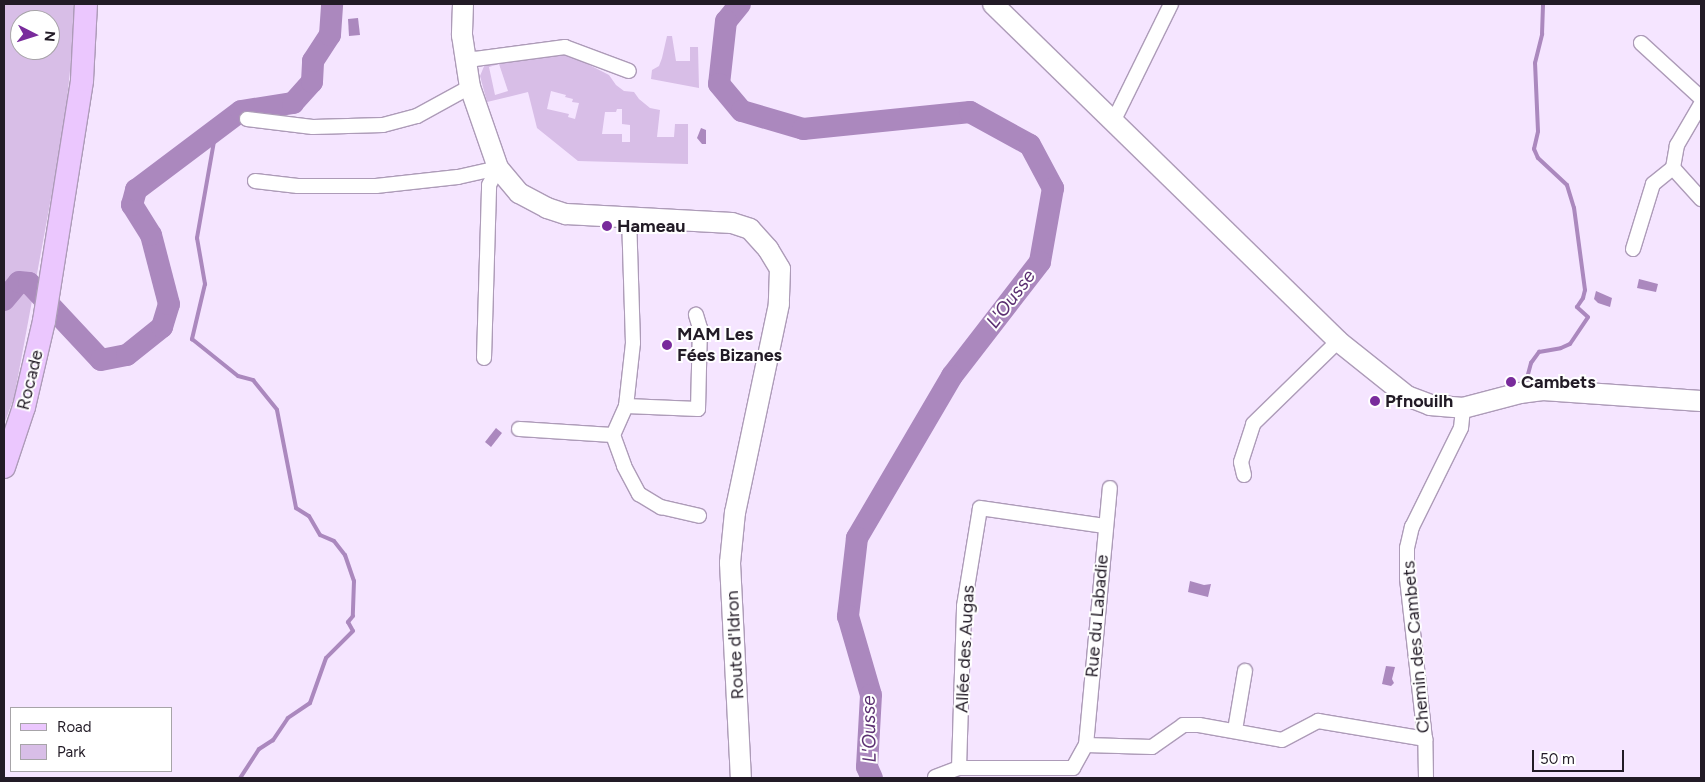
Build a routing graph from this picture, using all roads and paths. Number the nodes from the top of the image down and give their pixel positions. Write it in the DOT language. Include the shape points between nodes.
graph roads {
  1 [pos="86,4"];
  2 [pos="463,4"];
  3 [pos="1171,4"];
  4 [pos="995,5"];
  5 [pos="1641,43"];
  6 [pos="466,63"];
  7 [pos="629,71"];
  8 [pos="470,87"];
  9 [pos="1701,98"];
  10 [pos="1701,104"];
  11 [pos="247,119"];
  12 [pos="1114,120"];
  13 [pos="498,168"];
  14 [pos="1673,168"];
  15 [pos="254,181"];
  16 [pos="1701,199"];
  17 [pos="629,216"];
  18 [pos="1633,249"];
  19 [pos="696,315"];
  20 [pos="1338,341"];
  21 [pos="484,358"];
  22 [pos="1701,401"];
  23 [pos="626,406"];
  24 [pos="1463,408"];
  25 [pos="519,430"];
  26 [pos="613,435"];
  27 [pos="4,467"];
  28 [pos="1244,475"];
  29 [pos="1110,488"];
  30 [pos="699,516"];
  31 [pos="1105,526"];
  32 [pos="1246,671"];
  33 [pos="1235,730"];
  34 [pos="1425,739"];
  35 [pos="1086,745"];
  36 [pos="959,768"];
  37 [pos="1075,773"];
  38 [pos="935,777"];
  39 [pos="741,778"];
  40 [pos="1426,778"];
  1 -- 27 [label="main road, Rocade" via="82,80 44,321 24,407"];
  2 -- 6 [label="street" via="462,35"];
  3 -- 12 [label="street"];
  4 -- 12 [label="street"];
  5 -- 9 [label="street"];
  6 -- 7 [label="street" via="475,59 565,47"];
  6 -- 8 [label="street"];
  8 -- 11 [label="street" via="417,116 383,124 313,127"];
  8 -- 13 [label="street"];
  10 -- 14 [label="street" via="1677,145"];
  12 -- 20 [label="street"];
  13 -- 15 [label="street" via="458,177 376,186 298,186"];
  13 -- 17 [label="street, Route d'Idron" via="519,192 547,208 566,214"];
  13 -- 21 [label="street" via="489,186"];
  14 -- 16 [label="street"];
  14 -- 18 [label="street" via="1652,184"];
  17 -- 23 [label="street" via="633,343"];
  17 -- 39 [label="street, Route d'Idron" via="732,222 750,230 768,249 780,269 779,304 735,512 730,563"];
  19 -- 23 [label="street" via="700,328 698,409"];
  20 -- 24 [label="street" via="1407,396 1430,405"];
  20 -- 28 [label="street" via="1253,424 1241,462"];
  22 -- 24 [label="street" via="1543,390"];
  23 -- 26 [label="street"];
  24 -- 34 [label="street, Chemin des Cambets" via="1460,428 1412,527 1407,548 1407,578"];
  25 -- 26 [label="street"];
  26 -- 30 [label="street" via="639,494 662,508"];
  29 -- 31 [label="street, Rue du Labadie"];
  31 -- 35 [label="street, Rue du Labadie"];
  31 -- 36 [label="street, Allée des Augas" via="980,508 964,606"];
  32 -- 33 [label="street"];
  33 -- 34 [label="street" via="1282,740 1318,722"];
  33 -- 35 [label="street" via="1199,724 1183,725 1152,747"];
  34 -- 40 [label="street, Chemin des Cambets"];
  35 -- 37 [label="street"];
  36 -- 37 [label="street"];
  36 -- 38 [label="street"];
}
